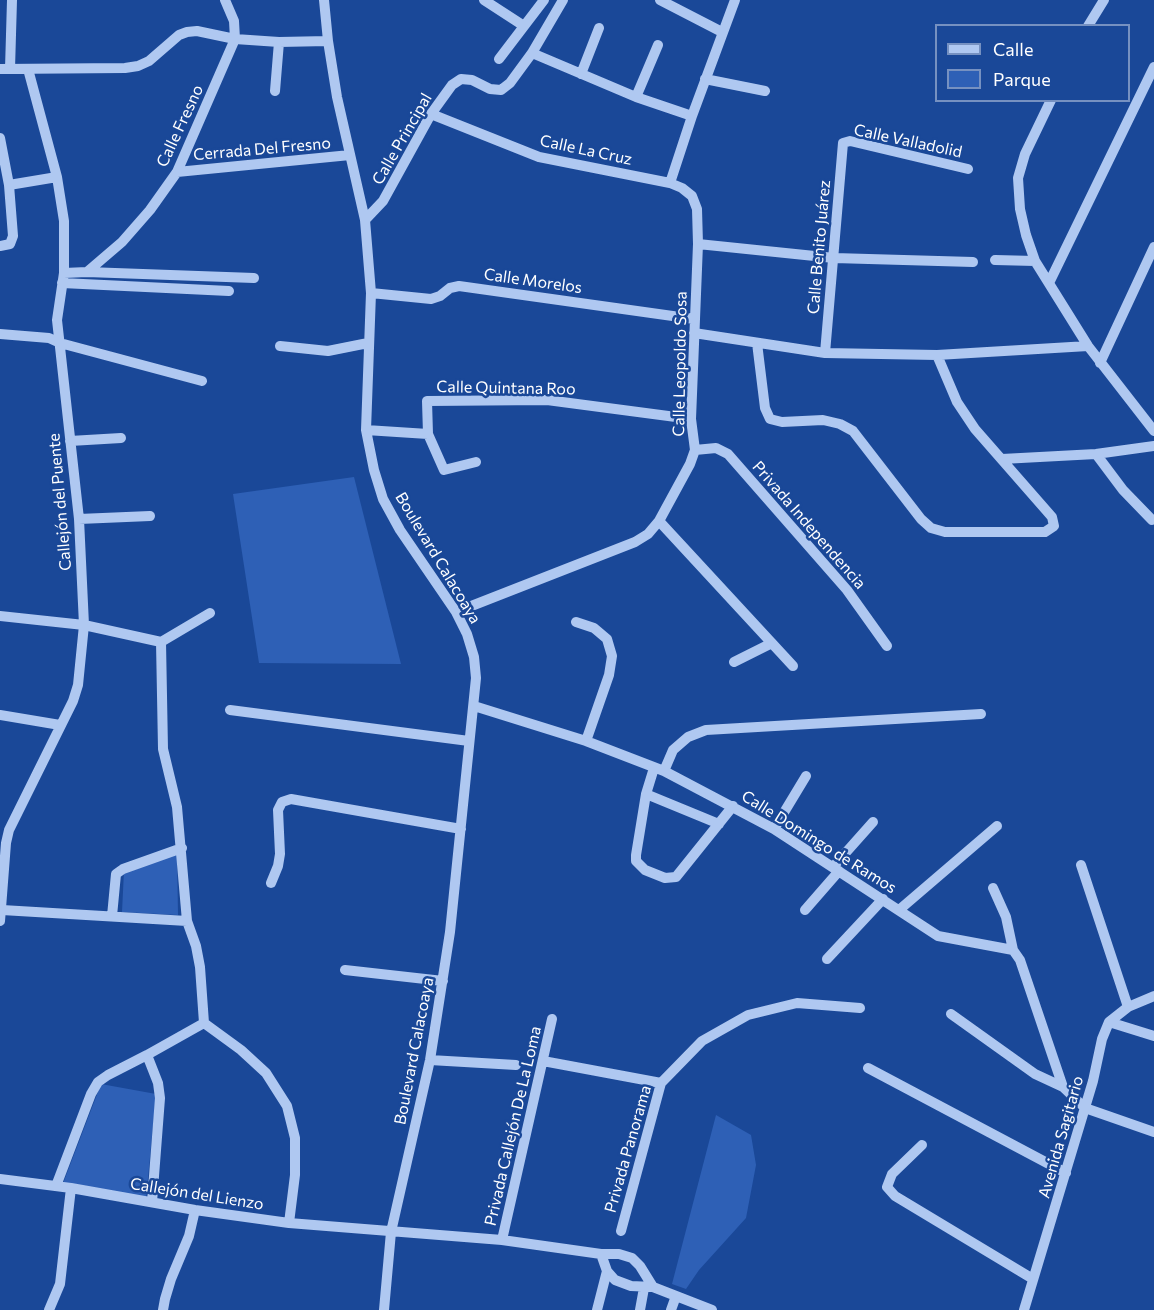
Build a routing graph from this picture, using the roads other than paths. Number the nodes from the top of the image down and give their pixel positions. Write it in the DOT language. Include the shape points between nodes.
graph roads {
  1 [pos="12,0"];
  2 [pos="225,0"];
  3 [pos="324,0"];
  4 [pos="484,0"];
  5 [pos="544,0"];
  6 [pos="563,0"];
  7 [pos="660,0"];
  8 [pos="735,0"];
  9 [pos="1104,0"];
  10 [pos="1089,24"];
  11 [pos="524,26"];
  12 [pos="599,28"];
  13 [pos="722,32"];
  14 [pos="236,39"];
  15 [pos="328,41"];
  16 [pos="279,42"];
  17 [pos="658,45"];
  18 [pos="531,53"];
  19 [pos="499,59"];
  20 [pos="1154,67"];
  21 [pos="5,69"];
  22 [pos="28,69"];
  23 [pos="580,74"];
  24 [pos="705,79"];
  25 [pos="275,91"];
  26 [pos="765,91"];
  27 [pos="636,97"];
  28 [pos="1050,102"];
  29 [pos="431,114"];
  30 [pos="692,116"];
  31 [pos="0,138"];
  32 [pos="843,143"];
  33 [pos="350,155"];
  34 [pos="968,169"];
  35 [pos="177,172"];
  36 [pos="57,177"];
  37 [pos="670,183"];
  38 [pos="9,185"];
  39 [pos="365,220"];
  40 [pos="698,244"];
  41 [pos="0,246"];
  42 [pos="1154,247"];
  43 [pos="834,258"];
  44 [pos="995,260"];
  45 [pos="1035,261"];
  46 [pos="973,262"];
  47 [pos="87,272"];
  48 [pos="63,278"];
  49 [pos="254,278"];
  50 [pos="1049,282"];
  51 [pos="229,291"];
  52 [pos="370,293"];
  53 [pos="694,319"];
  54 [pos="694,333"];
  55 [pos="0,334"];
  56 [pos="60,343"];
  57 [pos="368,343"];
  58 [pos="757,343"];
  59 [pos="280,346"];
  60 [pos="1088,346"];
  61 [pos="825,353"];
  62 [pos="937,355"];
  63 [pos="1100,363"];
  64 [pos="201,381"];
  65 [pos="691,419"];
  66 [pos="366,430"];
  67 [pos="1154,430"];
  68 [pos="428,434"];
  69 [pos="122,438"];
  70 [pos="70,441"];
  71 [pos="1154,446"];
  72 [pos="694,450"];
  73 [pos="1096,454"];
  74 [pos="1002,459"];
  75 [pos="476,462"];
  76 [pos="150,516"];
  77 [pos="79,519"];
  78 [pos="1152,520"];
  79 [pos="659,521"];
  80 [pos="456,612"];
  81 [pos="210,613"];
  82 [pos="0,616"];
  83 [pos="576,622"];
  84 [pos="84,625"];
  85 [pos="161,642"];
  86 [pos="772,643"];
  87 [pos="887,646"];
  88 [pos="734,662"];
  89 [pos="793,666"];
  90 [pos="474,706"];
  91 [pos="230,710"];
  92 [pos="981,714"];
  93 [pos="0,715"];
  94 [pos="60,725"];
  95 [pos="469,741"];
  96 [pos="586,741"];
  97 [pos="659,770"];
  98 [pos="806,776"];
  99 [pos="646,794"];
  100 [pos="733,806"];
  101 [pos="873,822"];
  102 [pos="719,824"];
  103 [pos="997,826"];
  104 [pos="461,829"];
  105 [pos="774,829"];
  106 [pos="182,848"];
  107 [pos="1081,865"];
  108 [pos="836,869"];
  109 [pos="271,883"];
  110 [pos="993,888"];
  111 [pos="883,899"];
  112 [pos="805,910"];
  113 [pos="899,910"];
  114 [pos="1,915"];
  115 [pos="112,916"];
  116 [pos="188,921"];
  117 [pos="1013,950"];
  118 [pos="827,959"];
  119 [pos="345,970"];
  120 [pos="442,981"];
  121 [pos="1154,996"];
  122 [pos="1128,1007"];
  123 [pos="860,1008"];
  124 [pos="951,1014"];
  125 [pos="552,1019"];
  126 [pos="1109,1022"];
  127 [pos="204,1023"];
  128 [pos="1154,1036"];
  129 [pos="147,1055"];
  130 [pos="430,1060"];
  131 [pos="543,1061"];
  132 [pos="516,1065"];
  133 [pos="868,1068"];
  134 [pos="662,1083"];
  135 [pos="1063,1087"];
  136 [pos="1085,1108"];
  137 [pos="1154,1132"];
  138 [pos="922,1145"];
  139 [pos="1066,1173"];
  140 [pos="0,1179"];
  141 [pos="56,1186"];
  142 [pos="71,1188"];
  143 [pos="152,1202"];
  144 [pos="195,1210"];
  145 [pos="289,1223"];
  146 [pos="621,1231"];
  147 [pos="391,1232"];
  148 [pos="502,1240"];
  149 [pos="601,1254"];
  150 [pos="607,1271"];
  151 [pos="1033,1279"];
  152 [pos="649,1288"];
  153 [pos="676,1296"];
  154 [pos="49,1310"];
  155 [pos="164,1310"];
  156 [pos="384,1310"];
  157 [pos="597,1310"];
  158 [pos="639,1310"];
  159 [pos="671,1310"];
  160 [pos="711,1310"];
  161 [pos="1024,1310"];
  1 -- 21 [label="street"];
  2 -- 14 [label="street"];
  3 -- 15 [label="street, Boulevard Calacoaya"];
  4 -- 11 [label="street"];
  5 -- 11 [label="street"];
  6 -- 18 [label="street, Calle Principal"];
  7 -- 13 [label="street"];
  8 -- 13 [label="street"];
  9 -- 10 [label="street"];
  11 -- 19 [label="street"];
  12 -- 23 [label="street"];
  13 -- 24 [label="street"];
  14 -- 16 [label="street"];
  14 -- 22 [label="street" via="187,32 138,66"];
  14 -- 35 [label="street, Calle Fresno"];
  15 -- 16 [label="street"];
  15 -- 33 [label="street, Boulevard Calacoaya"];
  16 -- 25 [label="street"];
  17 -- 27 [label="street"];
  18 -- 23 [label="street"];
  18 -- 29 [label="street, Calle Principal" via="501,90 461,79"];
  20 -- 50 [label="street"];
  21 -- 22 [label="street"];
  22 -- 36 [label="street, Callejón del Puente"];
  23 -- 27 [label="street"];
  24 -- 26 [label="street"];
  24 -- 30 [label="street"];
  27 -- 30 [label="street"];
  28 -- 45 [label="street" via="1018,178 1020,209"];
  29 -- 37 [label="street, Calle La Cruz" via="539,157"];
  29 -- 39 [label="street, Calle Principal" via="394,184"];
  30 -- 37 [label="street"];
  31 -- 38 [label="street"];
  32 -- 34 [label="street, Calle Valladolid" via="850,141"];
  32 -- 43 [label="street, Calle Benito Juárez"];
  33 -- 35 [label="street, Cerrada Del Fresno"];
  33 -- 39 [label="street, Boulevard Calacoaya"];
  35 -- 47 [label="street, Calle Fresno" via="122,242"];
  36 -- 38 [label="street"];
  36 -- 48 [label="street, Callejón del Puente" via="64,221"];
  37 -- 40 [label="street, Calle Leopoldo Sosa" via="692,196 697,209"];
  38 -- 41 [label="street" via="13,236 10,244"];
  39 -- 52 [label="street, Boulevard Calacoaya"];
  40 -- 43 [label="street"];
  40 -- 53 [label="street, Calle Leopoldo Sosa"];
  42 -- 63 [label="street"];
  43 -- 46 [label="street"];
  43 -- 61 [label="street, Calle Benito Juárez"];
  44 -- 45 [label="street"];
  45 -- 50 [label="street"];
  47 -- 48 [label="street"];
  47 -- 49 [label="street"];
  48 -- 51 [label="street"];
  48 -- 56 [label="street, Callejón del Puente" via="57,320"];
  50 -- 60 [label="street"];
  52 -- 53 [label="street, Calle Morelos" via="431,299 459,286"];
  52 -- 57 [label="street, Boulevard Calacoaya"];
  53 -- 54 [label="street, Calle Leopoldo Sosa"];
  54 -- 58 [label="street"];
  54 -- 65 [label="street, Calle Leopoldo Sosa"];
  55 -- 56 [label="street" via="49,338"];
  56 -- 64 [label="street"];
  56 -- 70 [label="street, Callejón del Puente"];
  57 -- 59 [label="street" via="328,351"];
  57 -- 66 [label="street, Boulevard Calacoaya"];
  58 -- 61 [label="street"];
  58 -- 74 [label="street" via="765,408 770,418 782,422 823,420 853,431 931,528 945,532 1045,532 1054,526 1052,517"];
  60 -- 62 [label="street"];
  60 -- 63 [label="street"];
  61 -- 62 [label="street"];
  62 -- 74 [label="street" via="957,402"];
  63 -- 67 [label="street"];
  65 -- 68 [label="street, Calle Quintana Roo" via="547,400 427,401"];
  65 -- 72 [label="street, Calle Leopoldo Sosa"];
  66 -- 68 [label="street"];
  66 -- 80 [label="street, Boulevard Calacoaya" via="383,499 399,530"];
  68 -- 75 [label="street" via="444,470"];
  69 -- 70 [label="street"];
  70 -- 77 [label="street, Callejón del Puente"];
  71 -- 73 [label="street"];
  72 -- 79 [label="street, Calle Leopoldo Sosa"];
  72 -- 87 [label="street, Privada Independencia" via="716,448 728,454 847,590"];
  73 -- 74 [label="street"];
  73 -- 78 [label="street"];
  76 -- 77 [label="street"];
  77 -- 84 [label="street, Callejón del Puente"];
  79 -- 80 [label="street, Calle Leopoldo Sosa" via="635,542"];
  79 -- 86 [label="street"];
  80 -- 90 [label="street, Boulevard Calacoaya" via="474,657"];
  81 -- 85 [label="street"];
  82 -- 84 [label="street"];
  83 -- 96 [label="street" via="594,628 607,639 612,656"];
  84 -- 85 [label="street"];
  84 -- 94 [label="street, Callejón del Puente" via="78,686"];
  85 -- 106 [label="street" via="161,735"];
  86 -- 88 [label="street"];
  86 -- 89 [label="street"];
  90 -- 95 [label="street, Boulevard Calacoaya"];
  90 -- 96 [label="street, Calle Domingo de Ramos"];
  91 -- 95 [label="street"];
  92 -- 97 [label="street" via="706,730 688,737"];
  93 -- 94 [label="street"];
  94 -- 114 [label="street, Callejón del Puente" via="9,830"];
  95 -- 104 [label="street, Boulevard Calacoaya"];
  96 -- 97 [label="street, Calle Domingo de Ramos"];
  97 -- 99 [label="street"];
  97 -- 100 [label="street, Calle Domingo de Ramos"];
  98 -- 105 [label="street"];
  99 -- 102 [label="street"];
  99 -- 102 [label="street" via="636,855 636,861 645,870 665,878 676,877"];
  100 -- 102 [label="street"];
  100 -- 105 [label="street, Calle Domingo de Ramos"];
  101 -- 108 [label="street"];
  103 -- 113 [label="street"];
  104 -- 109 [label="street" via="291,799 282,802 278,810 280,854"];
  104 -- 120 [label="street, Boulevard Calacoaya"];
  105 -- 108 [label="street, Calle Domingo de Ramos"];
  106 -- 115 [label="street" via="116,874"];
  106 -- 116 [label="street"];
  107 -- 122 [label="street"];
  108 -- 111 [label="street, Calle Domingo de Ramos"];
  108 -- 112 [label="street"];
  110 -- 117 [label="street" via="1006,917"];
  111 -- 113 [label="street, Calle Domingo de Ramos"];
  111 -- 118 [label="street"];
  113 -- 117 [label="street, Calle Domingo de Ramos" via="938,936"];
  114 -- 115 [label="street"];
  115 -- 116 [label="street"];
  116 -- 127 [label="street" via="200,967"];
  117 -- 135 [label="street" via="1020,960"];
  119 -- 120 [label="street"];
  120 -- 130 [label="street, Boulevard Calacoaya"];
  121 -- 122 [label="street"];
  122 -- 126 [label="street"];
  123 -- 134 [label="street, Privada Panorama" via="797,1004 748,1015 702,1041"];
  124 -- 135 [label="street" via="1035,1074"];
  125 -- 131 [label="street, Privada Callejón De La Loma"];
  126 -- 128 [label="street"];
  126 -- 136 [label="street, Avenida Sagitario"];
  127 -- 129 [label="street"];
  127 -- 145 [label="street" via="266,1072 287,1106 296,1138"];
  129 -- 141 [label="street" via="98,1082"];
  129 -- 143 [label="street" via="160,1098"];
  130 -- 132 [label="street"];
  130 -- 147 [label="street, Boulevard Calacoaya"];
  131 -- 134 [label="street"];
  131 -- 148 [label="street, Privada Callejón De La Loma"];
  133 -- 139 [label="street"];
  134 -- 146 [label="street, Privada Panorama"];
  135 -- 136 [label="street"];
  136 -- 137 [label="street"];
  136 -- 139 [label="street, Avenida Sagitario"];
  138 -- 151 [label="street" via="892,1174 887,1187"];
  139 -- 151 [label="street, Avenida Sagitario"];
  140 -- 141 [label="street, Callejón del Lienzo"];
  141 -- 142 [label="street, Callejón del Lienzo"];
  142 -- 143 [label="street, Callejón del Lienzo"];
  142 -- 154 [label="street" via="60,1284"];
  143 -- 144 [label="street, Callejón del Lienzo"];
  144 -- 145 [label="street, Callejón del Lienzo"];
  144 -- 155 [label="street"];
  145 -- 147 [label="street, Callejón del Lienzo"];
  147 -- 148 [label="street, Callejón del Lienzo"];
  147 -- 156 [label="street, Boulevard Calacoaya"];
  148 -- 149 [label="street, Callejón del Lienzo"];
  149 -- 150 [label="street"];
  149 -- 152 [label="street, Callejón del Lienzo" via="632,1258 640,1266"];
  150 -- 152 [label="street" via="615,1280"];
  150 -- 157 [label="street"];
  151 -- 161 [label="street, Avenida Sagitario"];
  152 -- 153 [label="street"];
  152 -- 158 [label="street"];
  153 -- 159 [label="street"];
  153 -- 160 [label="street"];
}
